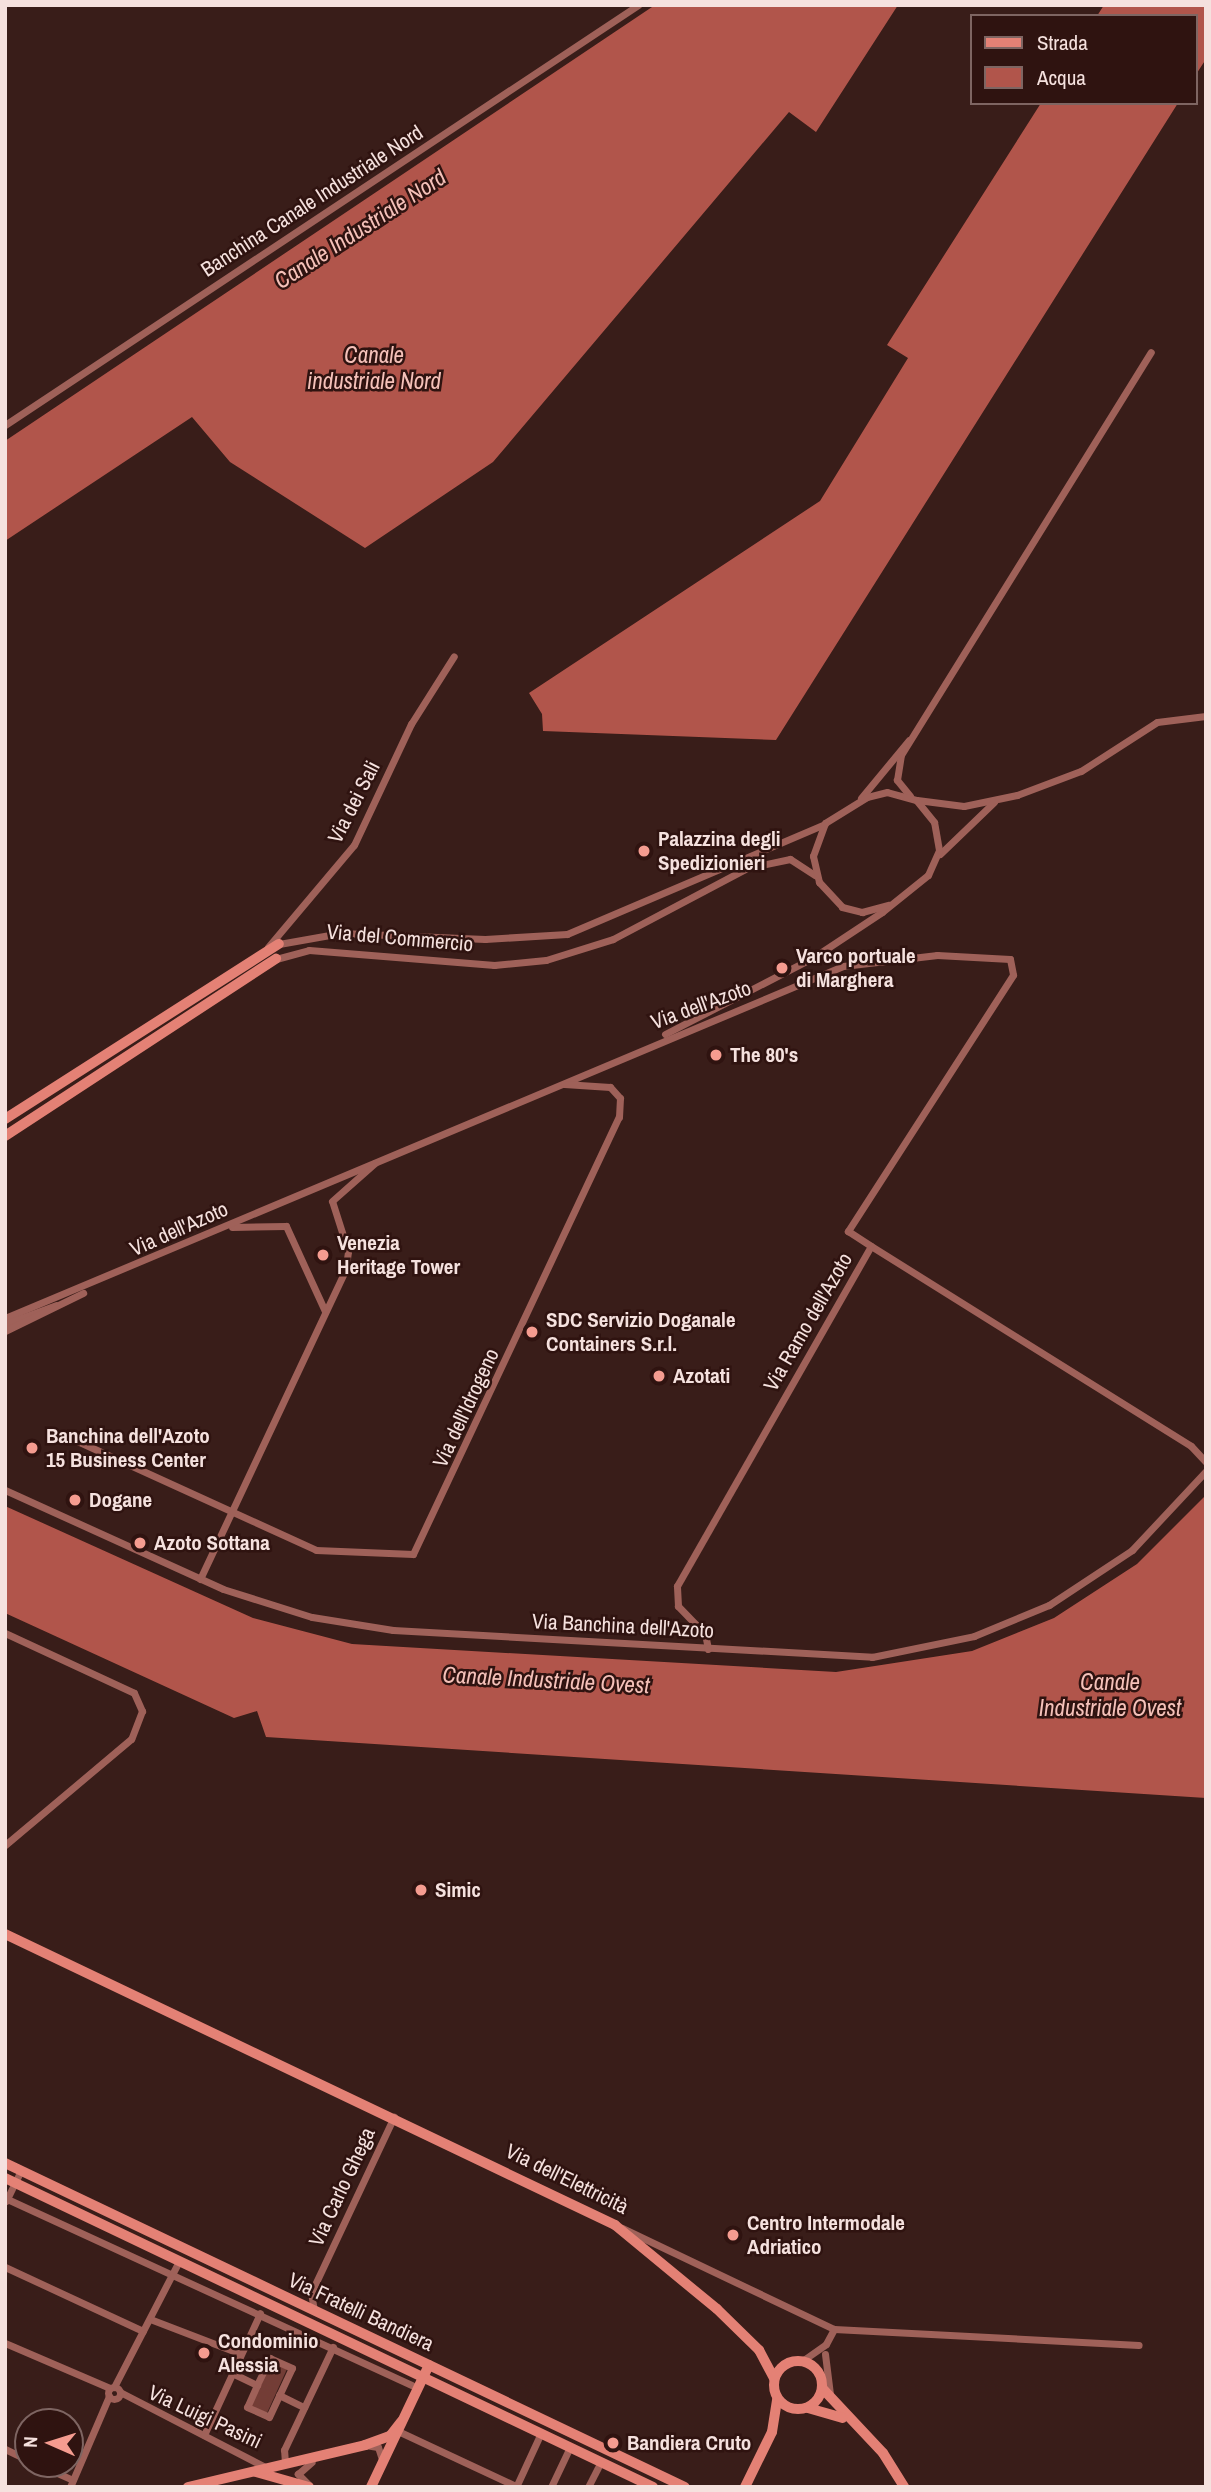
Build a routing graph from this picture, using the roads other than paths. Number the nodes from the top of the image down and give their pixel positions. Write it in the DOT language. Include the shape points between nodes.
graph roads {
  1 [pos="638,5"];
  2 [pos="1151,352"];
  3 [pos="5,425"];
  4 [pos="454,656"];
  5 [pos="1206,716"];
  6 [pos="912,737"];
  7 [pos="914,799"];
  8 [pos="995,801"];
  9 [pos="857,802"];
  10 [pos="825,823"];
  11 [pos="937,858"];
  12 [pos="817,878"];
  13 [pos="889,905"];
  14 [pos="279,944"];
  15 [pos="264,950"];
  16 [pos="276,959"];
  17 [pos="656,1040"];
  18 [pos="559,1084"];
  19 [pos="5,1119"];
  20 [pos="7,1135"];
  21 [pos="377,1161"];
  22 [pos="228,1226"];
  23 [pos="872,1246"];
  24 [pos="97,1284"];
  25 [pos="325,1311"];
  26 [pos="5,1318"];
  27 [pos="5,1324"];
  28 [pos="5,1331"];
  29 [pos="64,1435"];
  30 [pos="1206,1462"];
  31 [pos="1206,1471"];
  32 [pos="5,1490"];
  33 [pos="231,1513"];
  34 [pos="200,1579"];
  35 [pos="5,1633"];
  36 [pos="708,1648"];
  37 [pos="5,1845"];
  38 [pos="5,1934"];
  39 [pos="394,2117"];
  40 [pos="5,2163"];
  41 [pos="21,2171"];
  42 [pos="10,2185"];
  43 [pos="6,2200"];
  44 [pos="615,2225"];
  45 [pos="179,2261"];
  46 [pos="5,2267"];
  47 [pos="173,2271"];
  48 [pos="314,2312"];
  49 [pos="260,2314"];
  50 [pos="150,2319"];
  51 [pos="834,2329"];
  52 [pos="143,2331"];
  53 [pos="5,2343"];
  54 [pos="826,2344"];
  55 [pos="1139,2345"];
  56 [pos="333,2347"];
  57 [pos="760,2350"];
  58 [pos="241,2354"];
  59 [pos="825,2354"];
  60 [pos="802,2361"];
  61 [pos="789,2362"];
  62 [pos="429,2365"];
  63 [pos="232,2373"];
  64 [pos="819,2374"];
  65 [pos="423,2378"];
  66 [pos="774,2378"];
  67 [pos="257,2385"];
  68 [pos="412,2385"];
  69 [pos="822,2388"];
  70 [pos="114,2393"];
  71 [pos="279,2395"];
  72 [pos="777,2399"];
  73 [pos="832,2402"];
  74 [pos="304,2407"];
  75 [pos="808,2408"];
  76 [pos="796,2410"];
  77 [pos="849,2421"];
  78 [pos="400,2427"];
  79 [pos="772,2432"];
  80 [pos="541,2433"];
  81 [pos="204,2435"];
  82 [pos="365,2445"];
  83 [pos="570,2447"];
  84 [pos="315,2458"];
  85 [pos="600,2462"];
  86 [pos="285,2463"];
  87 [pos="381,2466"];
  88 [pos="265,2467"];
  89 [pos="249,2472"];
  90 [pos="220,2483"];
  91 [pos="71,2484"];
  92 [pos="516,2486"];
  93 [pos="188,2487"];
  94 [pos="310,2487"];
  95 [pos="371,2487"];
  96 [pos="551,2487"];
  97 [pos="588,2487"];
  98 [pos="653,2487"];
  99 [pos="685,2487"];
  100 [pos="745,2487"];
  101 [pos="904,2487"];
  1 -- 3 [label="street, Banchina Canale Industriale Nord"];
  2 -- 6 [label="street"];
  4 -- 15 [label="street, Via dei Sali" via="411,724 354,845"];
  5 -- 8 [label="street" via="1157,722 1082,771"];
  6 -- 7 [label="street" via="896,777"];
  6 -- 9 [label="street"];
  7 -- 8 [label="street" via="964,806"];
  7 -- 9 [label="street" via="887,792"];
  7 -- 11 [label="street" via="937,830"];
  8 -- 11 [label="street" via="968,821"];
  9 -- 10 [label="street"];
  10 -- 12 [label="street" via="814,848"];
  10 -- 14 [label="street, Via del Commercio" via="567,934 485,939 341,933"];
  11 -- 13 [label="street" via="920,883"];
  12 -- 13 [label="street" via="848,910"];
  12 -- 16 [label="street, Via del Commercio" via="790,859 755,865 613,939 546,960 494,965 309,950"];
  13 -- 17 [label="street" via="814,957 721,1000"];
  14 -- 15 [label="street, Via del Commercio"];
  15 -- 19 [label="street, Via del Commercio"];
  16 -- 20 [label="street, Via del Commercio"];
  17 -- 18 [label="street, Via dell'Azoto"];
  17 -- 23 [label="street, Via dell'Azoto" via="869,960 937,956 1013,962 1013,975 848,1231"];
  18 -- 21 [label="street, Via dell'Azoto"];
  18 -- 33 [label="street, Via dell'Idrogeno" via="600,1083 620,1098 617,1122 418,1550 399,1558 324,1552"];
  21 -- 22 [label="street, Via dell'Azoto"];
  21 -- 25 [label="street" via="332,1201 348,1257"];
  22 -- 24 [label="street, Via dell'Azoto"];
  22 -- 25 [label="street" via="286,1226"];
  23 -- 30 [label="street, Via Ramo dell'Azoto"];
  23 -- 36 [label="street, Via Ramo dell'Azoto" via="677,1586 678,1606 706,1636"];
  24 -- 26 [label="street, Via dell'Azoto"];
  24 -- 27 [label="street, Via dell'Azoto"];
  24 -- 28 [label="street, Via dell'Azoto" via="48,1315"];
  25 -- 33 [label="street"];
  29 -- 33 [label="street, Via dell'Idrogeno"];
  31 -- 36 [label="street, Via Banchina dell'Azoto" via="1132,1550 1049,1605 1001,1627 872,1657"];
  32 -- 34 [label="street, Via Banchina dell'Azoto"];
  33 -- 34 [label="street"];
  34 -- 36 [label="street, Via Banchina dell'Azoto" via="275,1607 349,1624"];
  35 -- 37 [label="street" via="136,1695 142,1714 131,1739"];
  38 -- 39 [label="street, Via dell'Elettricità"];
  39 -- 44 [label="street, Via dell'Elettricità"];
  39 -- 48 [label="street, Via Carlo Ghega" via="311,2293"];
  40 -- 41 [label="street, Via Fratelli Bandiera"];
  41 -- 42 [label="street"];
  41 -- 48 [label="street, Via Fratelli Bandiera"];
  42 -- 43 [label="street"];
  42 -- 45 [label="street, Via Fratelli Bandiera"];
  43 -- 47 [label="street, Via Fratelli Bandiera"];
  44 -- 51 [label="street, Via dell'Elettricità"];
  44 -- 57 [label="street"];
  45 -- 47 [label="street"];
  45 -- 65 [label="street, Via Fratelli Bandiera"];
  46 -- 52 [label="street"];
  47 -- 49 [label="street, Via Fratelli Bandiera"];
  47 -- 50 [label="street"];
  48 -- 62 [label="street, Via Fratelli Bandiera"];
  49 -- 56 [label="street, Via Fratelli Bandiera"];
  49 -- 58 [label="street"];
  50 -- 52 [label="street"];
  50 -- 58 [label="street"];
  51 -- 54 [label="street"];
  51 -- 55 [label="street, Via dell'Elettricità"];
  52 -- 70 [label="street"];
  53 -- 70 [label="street, Via Luigi Pasini"];
  54 -- 59 [label="street"];
  54 -- 60 [label="street"];
  56 -- 68 [label="street, Via Fratelli Bandiera"];
  56 -- 74 [label="street"];
  57 -- 61 [label="street"];
  57 -- 66 [label="street"];
  58 -- 63 [label="street"];
  59 -- 64 [label="street"];
  59 -- 73 [label="street"];
  60 -- 61 [label="street"];
  60 -- 64 [label="street"];
  61 -- 66 [label="street"];
  62 -- 65 [label="street"];
  62 -- 99 [label="street, Via Fratelli Bandiera"];
  63 -- 67 [label="street"];
  63 -- 81 [label="street"];
  64 -- 69 [label="street"];
  65 -- 78 [label="street"];
  65 -- 80 [label="street, Via Fratelli Bandiera"];
  66 -- 72 [label="street"];
  67 -- 71 [label="street" via="247,2407 269,2417"];
  67 -- 71 [label="street" via="270,2358 292,2368"];
  69 -- 73 [label="street"];
  69 -- 75 [label="street"];
  70 -- 81 [label="street, Via Luigi Pasini"];
  70 -- 91 [label="street"];
  71 -- 74 [label="street"];
  72 -- 76 [label="street"];
  72 -- 79 [label="street"];
  73 -- 77 [label="street"];
  74 -- 86 [label="street" via="284,2450"];
  75 -- 76 [label="street"];
  75 -- 77 [label="street"];
  76 -- 79 [label="street"];
  77 -- 101 [label="street" via="883,2454"];
  78 -- 82 [label="street"];
  78 -- 87 [label="street"];
  78 -- 92 [label="street"];
  79 -- 100 [label="street"];
  80 -- 83 [label="street, Via Fratelli Bandiera"];
  80 -- 92 [label="street"];
  81 -- 88 [label="street, Via Luigi Pasini"];
  82 -- 84 [label="street"];
  82 -- 87 [label="street" via="383,2452"];
  83 -- 85 [label="street, Via Fratelli Bandiera"];
  83 -- 96 [label="street"];
  84 -- 86 [label="street"];
  84 -- 94 [label="street" via="298,2474"];
  85 -- 97 [label="street"];
  85 -- 98 [label="street, Via Fratelli Bandiera"];
  86 -- 88 [label="street"];
  87 -- 95 [label="street"];
  88 -- 89 [label="street"];
  89 -- 90 [label="street"];
  89 -- 94 [label="street"];
  90 -- 93 [label="street"];
}
